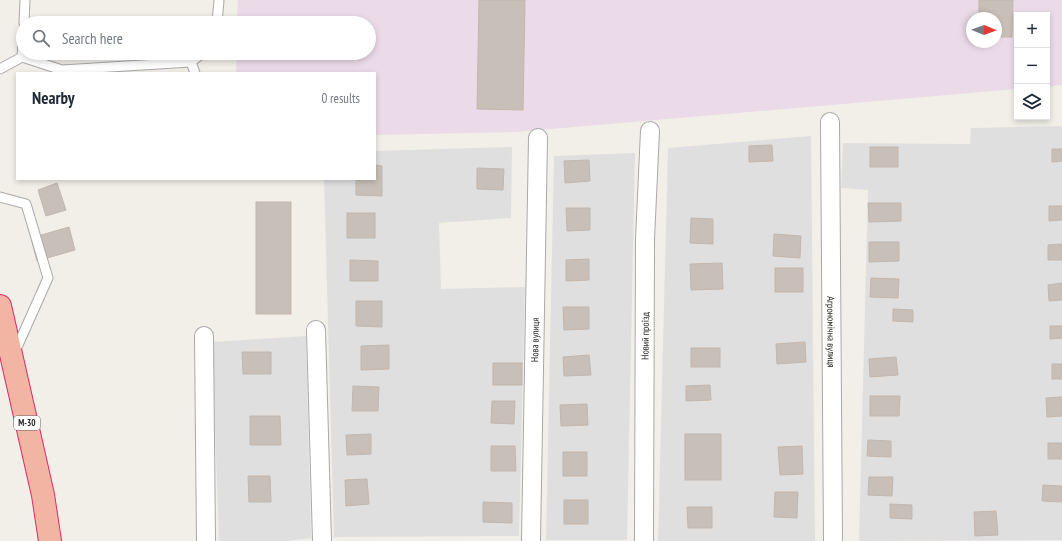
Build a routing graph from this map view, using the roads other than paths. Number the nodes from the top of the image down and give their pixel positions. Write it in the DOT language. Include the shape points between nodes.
graph roads {
  1 [pos="25,0"];
  2 [pos="219,0"];
  3 [pos="24,16"];
  4 [pos="218,16"];
  5 [pos="16,60"];
  6 [pos="31,60"];
  7 [pos="194,60"];
  8 [pos="191,62"];
  9 [pos="0,69"];
  10 [pos="195,72"];
  11 [pos="830,122"];
  12 [pos="650,131"];
  13 [pos="538,138"];
  14 [pos="0,197"];
  15 [pos="0,306"];
  16 [pos="316,330"];
  17 [pos="204,336"];
  18 [pos="13,357"];
  19 [pos="50,541"];
  20 [pos="206,541"];
  21 [pos="322,541"];
  22 [pos="531,541"];
  23 [pos="644,541"];
  24 [pos="833,541"];
  1 -- 3 [label="lane"];
  2 -- 4 [label="lane"];
  5 -- 9 [label="lane"];
  6 -- 8 [label="lane" via="62,70"];
  7 -- 8 [label="lane"];
  8 -- 10 [label="lane"];
  11 -- 24 [label="street, Агрономічна вулиця"];
  12 -- 23 [label="street, Новий проїзд" via="645,239"];
  13 -- 22 [label="street, Нова вулиця"];
  14 -- 18 [label="lane" via="26,204 48,278"];
  15 -- 18 [label="highway, М-30"];
  16 -- 21 [label="street"];
  17 -- 20 [label="street"];
  18 -- 19 [label="highway, М-30" via="43,495"];
}
